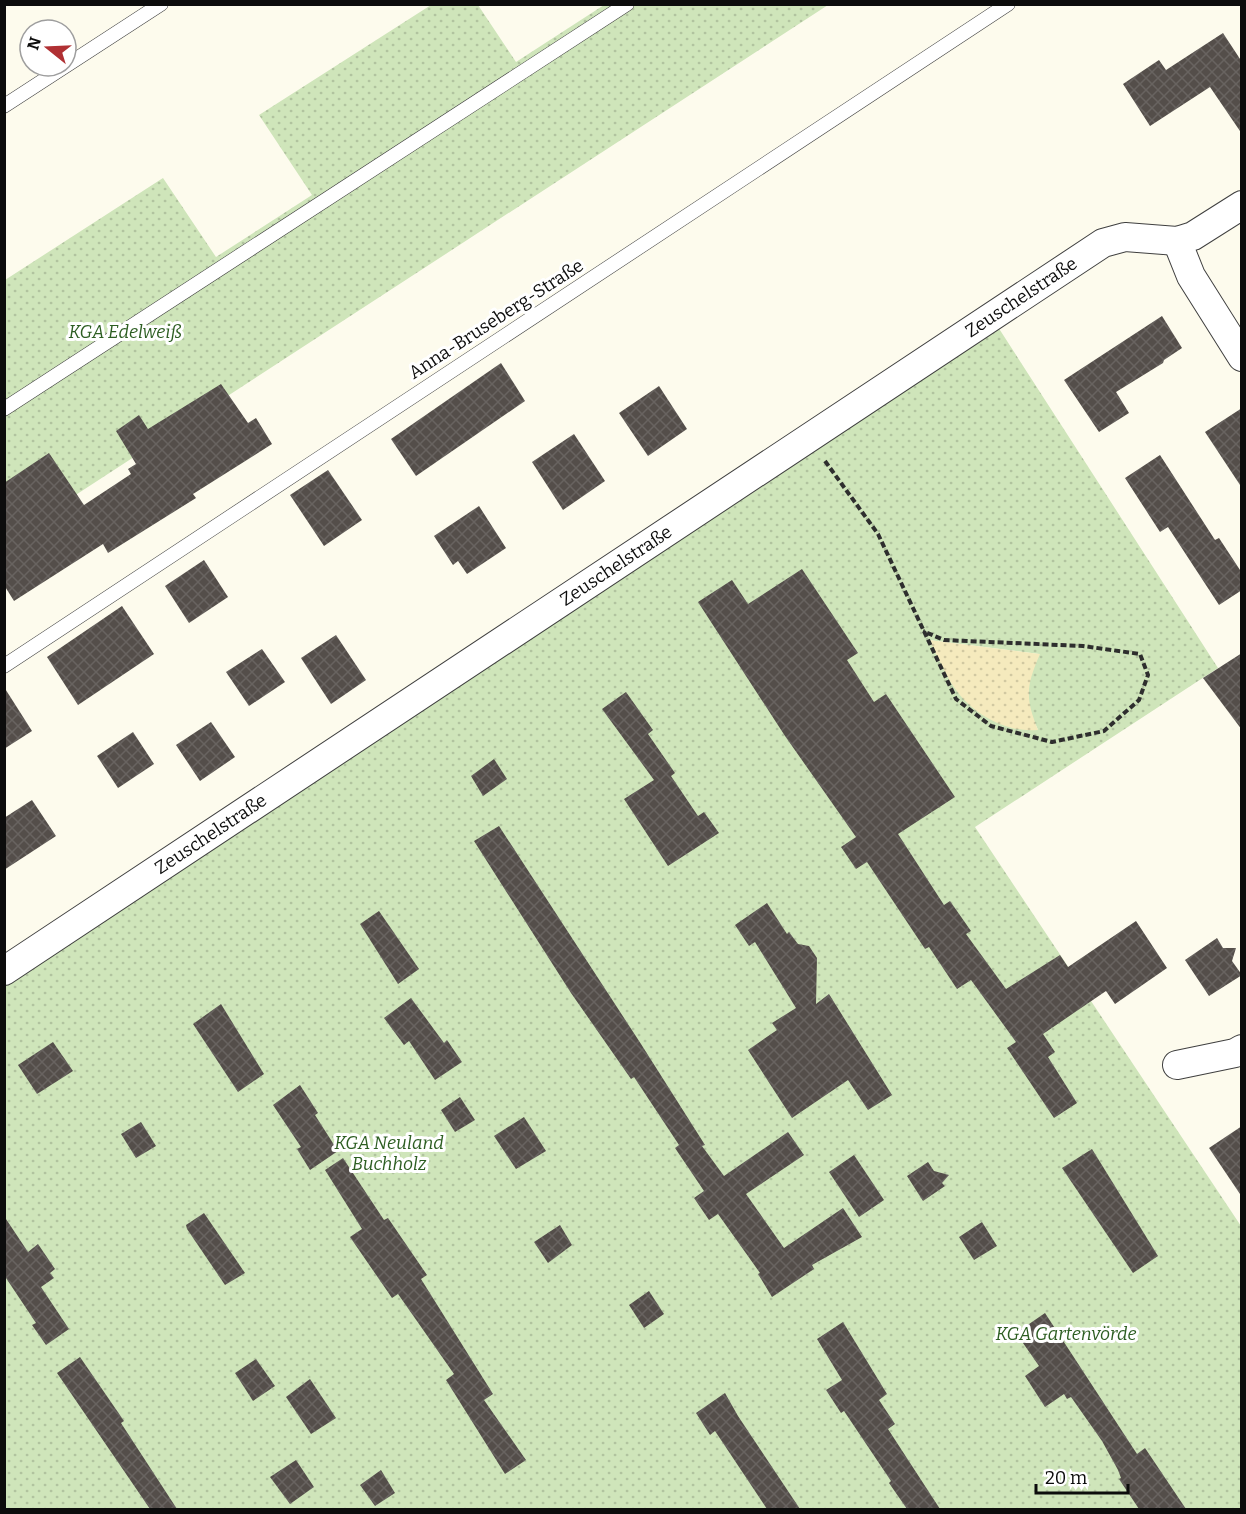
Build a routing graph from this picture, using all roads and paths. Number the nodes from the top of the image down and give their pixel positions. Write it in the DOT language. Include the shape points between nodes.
graph roads {
  1 [pos="161,4"];
  2 [pos="627,4"];
  3 [pos="1008,4"];
  4 [pos="4,106"];
  5 [pos="1242,206"];
  6 [pos="1177,241"];
  7 [pos="1242,357"];
  8 [pos="4,409"];
  9 [pos="809,439"];
  10 [pos="923,631"];
  11 [pos="4,666"];
  12 [pos="4,971"];
  13 [pos="1242,1049"];
  14 [pos="1177,1065"];
  1 -- 4 [label="lane"];
  2 -- 8 [label="lane"];
  3 -- 11 [label="lane, Anna-Bruseberg-Straße"];
  5 -- 6 [label="street, Zeuschelstraße" via="1193,236"];
  6 -- 7 [label="street" via="1191,276"];
  6 -- 9 [label="street, Zeuschelstraße" via="1125,237 1103,243"];
  9 -- 10 [label="path" via="878,534"];
  9 -- 12 [label="street, Zeuschelstraße"];
  10 -- 10 [label="path" via="956,699 991,726 1052,742 1104,731 1139,700 1148,675 1140,654 1083,646 944,640"];
  13 -- 14 [label="street"];
}
